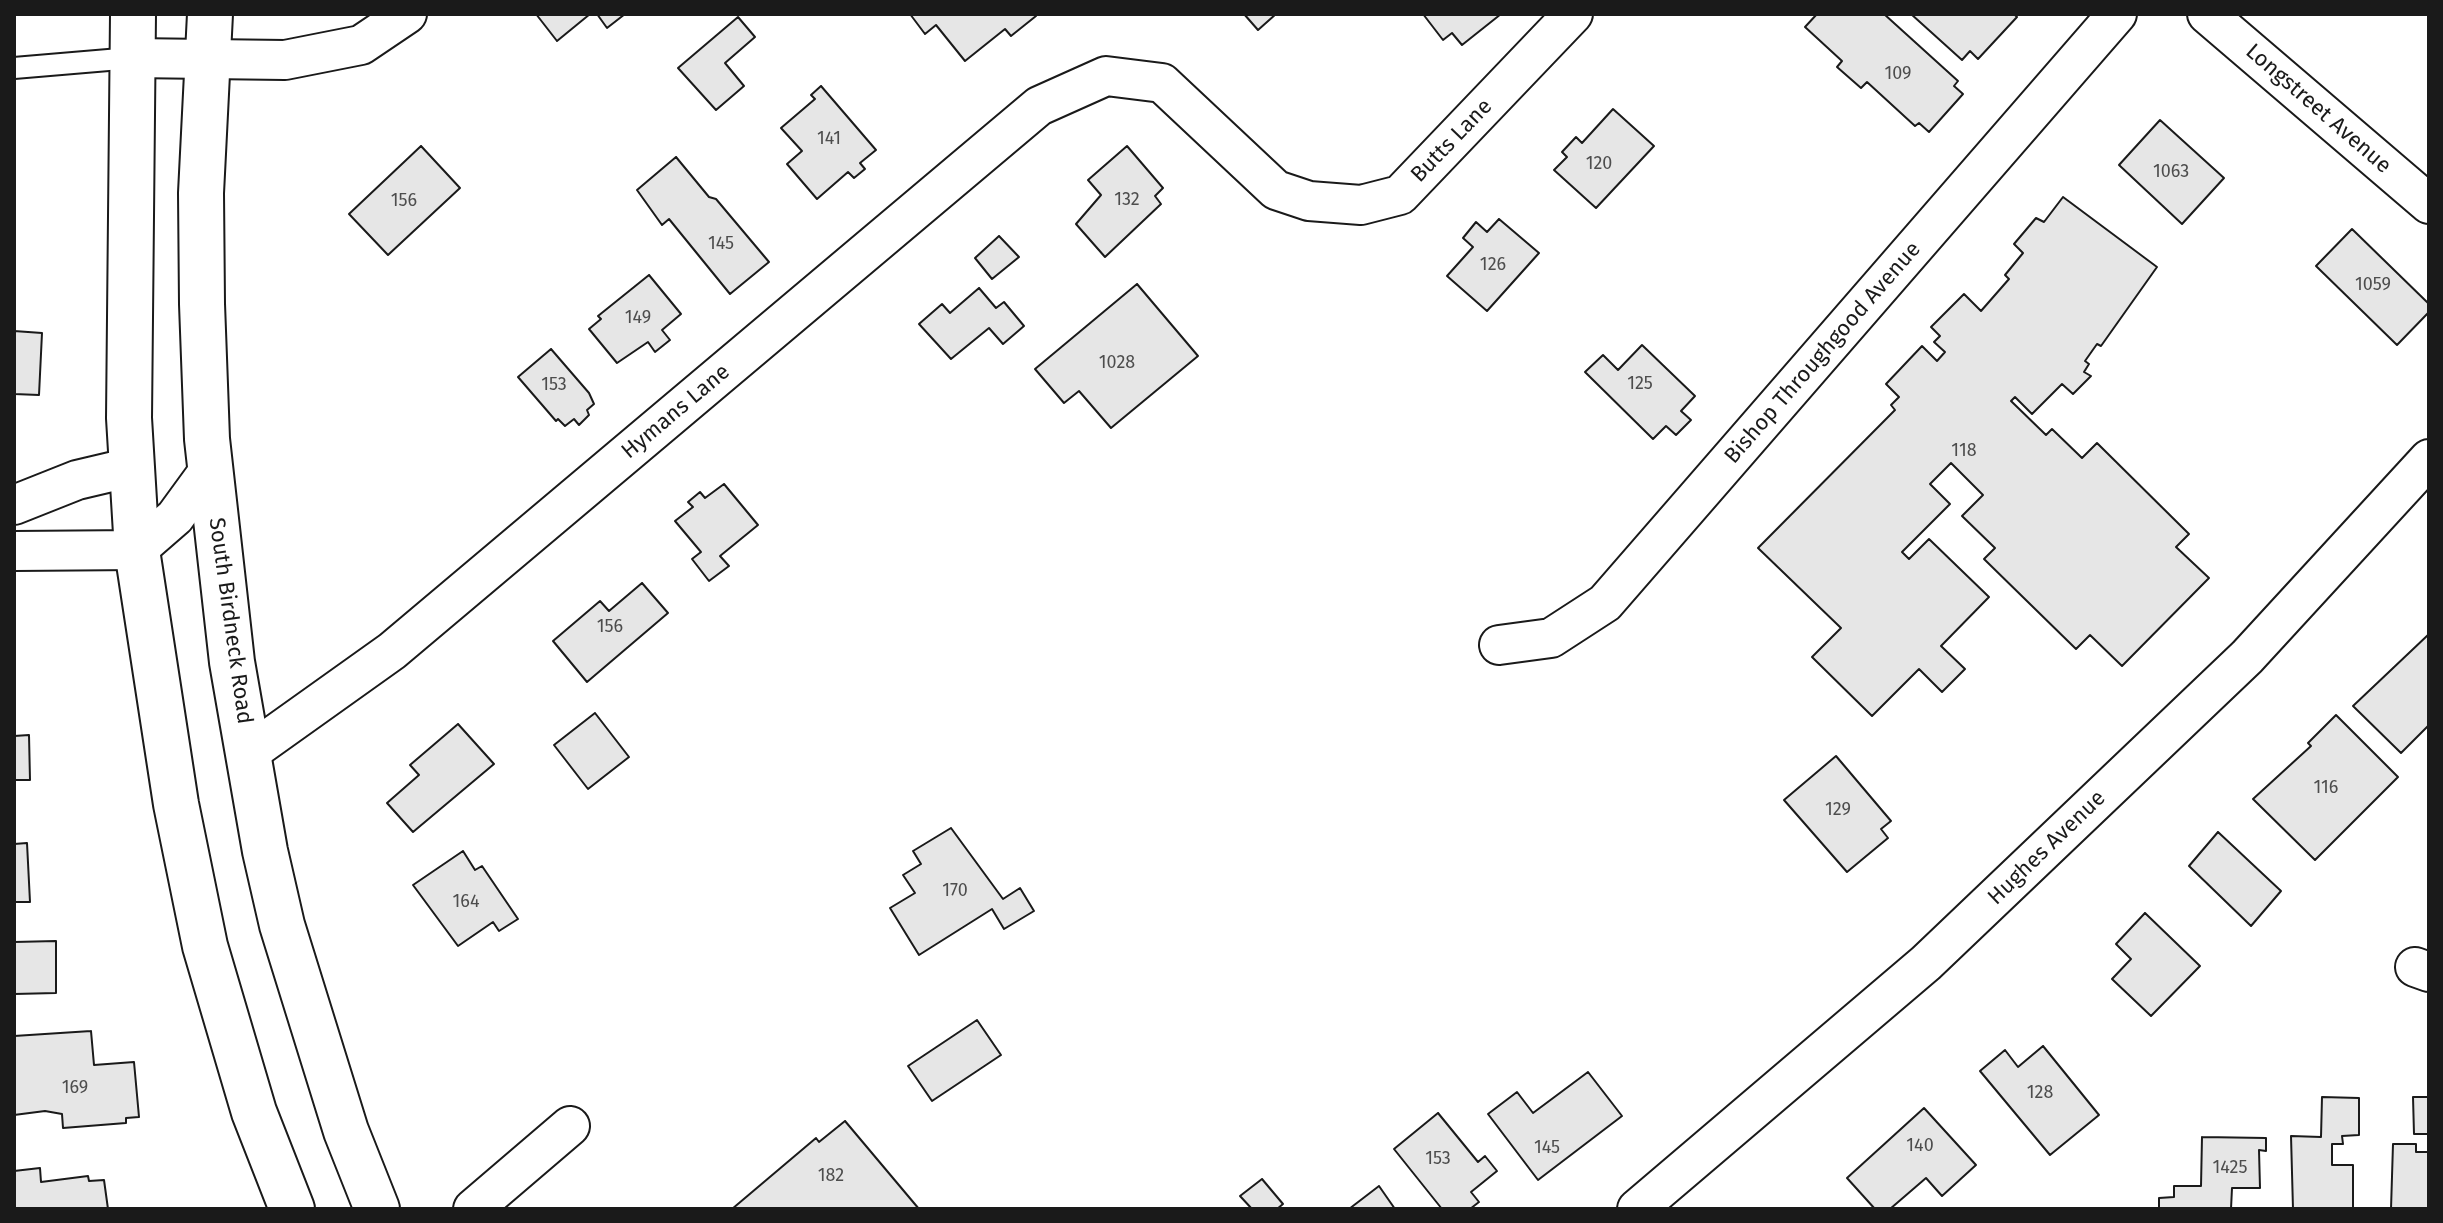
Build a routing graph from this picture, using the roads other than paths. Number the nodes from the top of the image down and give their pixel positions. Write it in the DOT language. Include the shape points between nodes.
graph roads {
  1 [pos="133,14"];
  2 [pos="210,14"];
  3 [pos="407,14"];
  4 [pos="1573,14"];
  5 [pos="2117,14"];
  6 [pos="2207,14"];
  7 [pos="132,58"];
  8 [pos="209,61"];
  9 [pos="14,68"];
  10 [pos="1106,76"];
  11 [pos="2429,204"];
  12 [pos="2429,459"];
  13 [pos="132,467"];
  14 [pos="210,469"];
  15 [pos="14,505"];
  16 [pos="137,550"];
  17 [pos="14,551"];
  18 [pos="1499,645"];
  19 [pos="249,753"];
  20 [pos="570,1126"];
  21 [pos="292,1209"];
  22 [pos="377,1209"];
  23 [pos="473,1209"];
  24 [pos="1637,1209"];
  1 -- 7 [label="main road"];
  2 -- 8 [label="main road, South Birdneck Road"];
  3 -- 8 [label="street" via="361,45 285,60"];
  4 -- 10 [label="street, Butts Lane" via="1400,195 1361,205 1309,201 1276,190 1162,83"];
  5 -- 18 [label="street, Bishop Throughgood Avenue" via="1605,603 1551,638"];
  6 -- 11 [label="street, Longstreet Avenue"];
  7 -- 8 [label="street"];
  7 -- 9 [label="lane"];
  7 -- 13 [label="main road"];
  8 -- 14 [label="main road, South Birdneck Road" via="201,193"];
  10 -- 19 [label="street, Hymans Lane" via="1039,106 392,651"];
  12 -- 24 [label="street, Hughes Avenue" via="2247,657 1938,952"];
  13 -- 15 [label="street" via="77,480"];
  13 -- 16 [label="main road"];
  14 -- 16 [label="street" via="175,517"];
  14 -- 19 [label="main road, South Birdneck Road" via="232,662"];
  16 -- 17 [label="street"];
  16 -- 21 [label="main road" via="176,804 205,946 254,1112"];
  19 -- 22 [label="main road, South Birdneck Road" via="282,925 346,1131"];
  20 -- 23 [label="street"];
}
